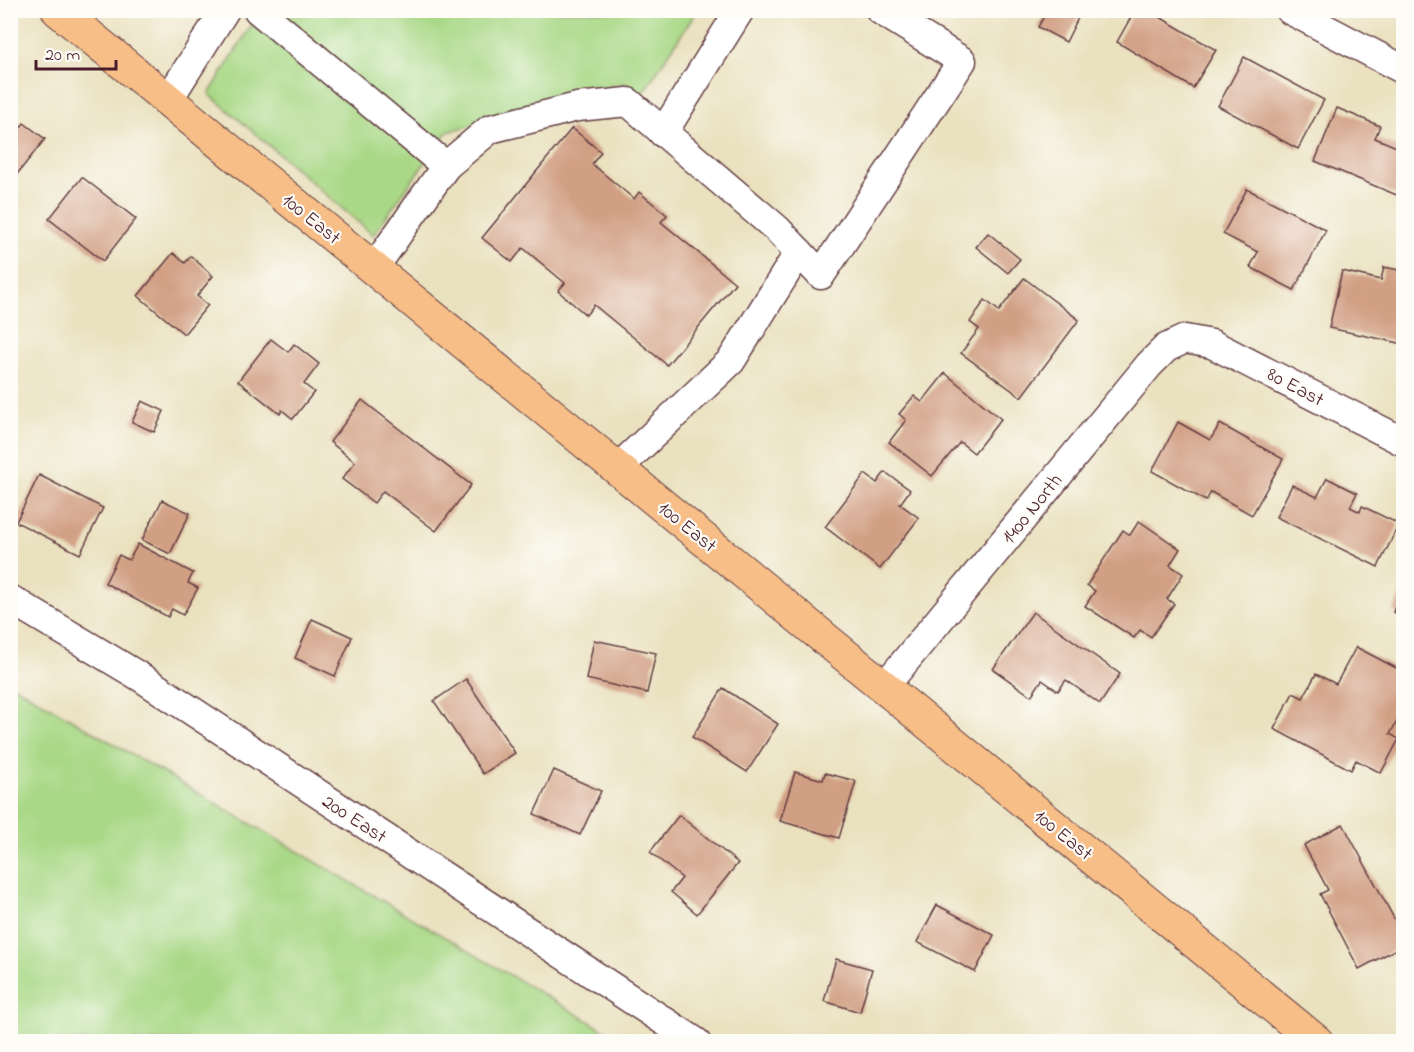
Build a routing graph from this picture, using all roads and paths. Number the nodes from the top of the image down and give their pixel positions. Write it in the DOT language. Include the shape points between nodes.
graph roads {
  1 [pos="58,10"];
  2 [pos="225,10"];
  3 [pos="258,10"];
  4 [pos="740,10"];
  5 [pos="880,10"];
  6 [pos="1290,10"];
  7 [pos="1404,70"];
  8 [pos="168,100"];
  9 [pos="663,133"];
  10 [pos="446,166"];
  11 [pos="799,252"];
  12 [pos="374,268"];
  13 [pos="1185,339"];
  14 [pos="1404,442"];
  15 [pos="618,468"];
  16 [pos="10,599"];
  17 [pos="885,687"];
  18 [pos="696,1041"];
  19 [pos="1317,1041"];
  1 -- 8 [label="main road, 100 East"];
  2 -- 8 [label="street"];
  3 -- 10 [label="street"];
  4 -- 9 [label="street"];
  5 -- 11 [label="street" via="962,61 820,275"];
  6 -- 7 [label="street"];
  8 -- 12 [label="main road, 100 East"];
  9 -- 10 [label="street" via="628,102 577,107 490,129"];
  9 -- 11 [label="street"];
  10 -- 12 [label="street"];
  11 -- 15 [label="street" via="730,361"];
  12 -- 15 [label="main road, 100 East"];
  13 -- 14 [label="street, 80 East" via="1212,344 1238,356"];
  13 -- 17 [label="street, 1400 North" via="1166,348 1149,364"];
  15 -- 17 [label="main road, 100 East"];
  16 -- 18 [label="street, 200 East" via="142,678"];
  17 -- 19 [label="main road, 100 East"];
}
